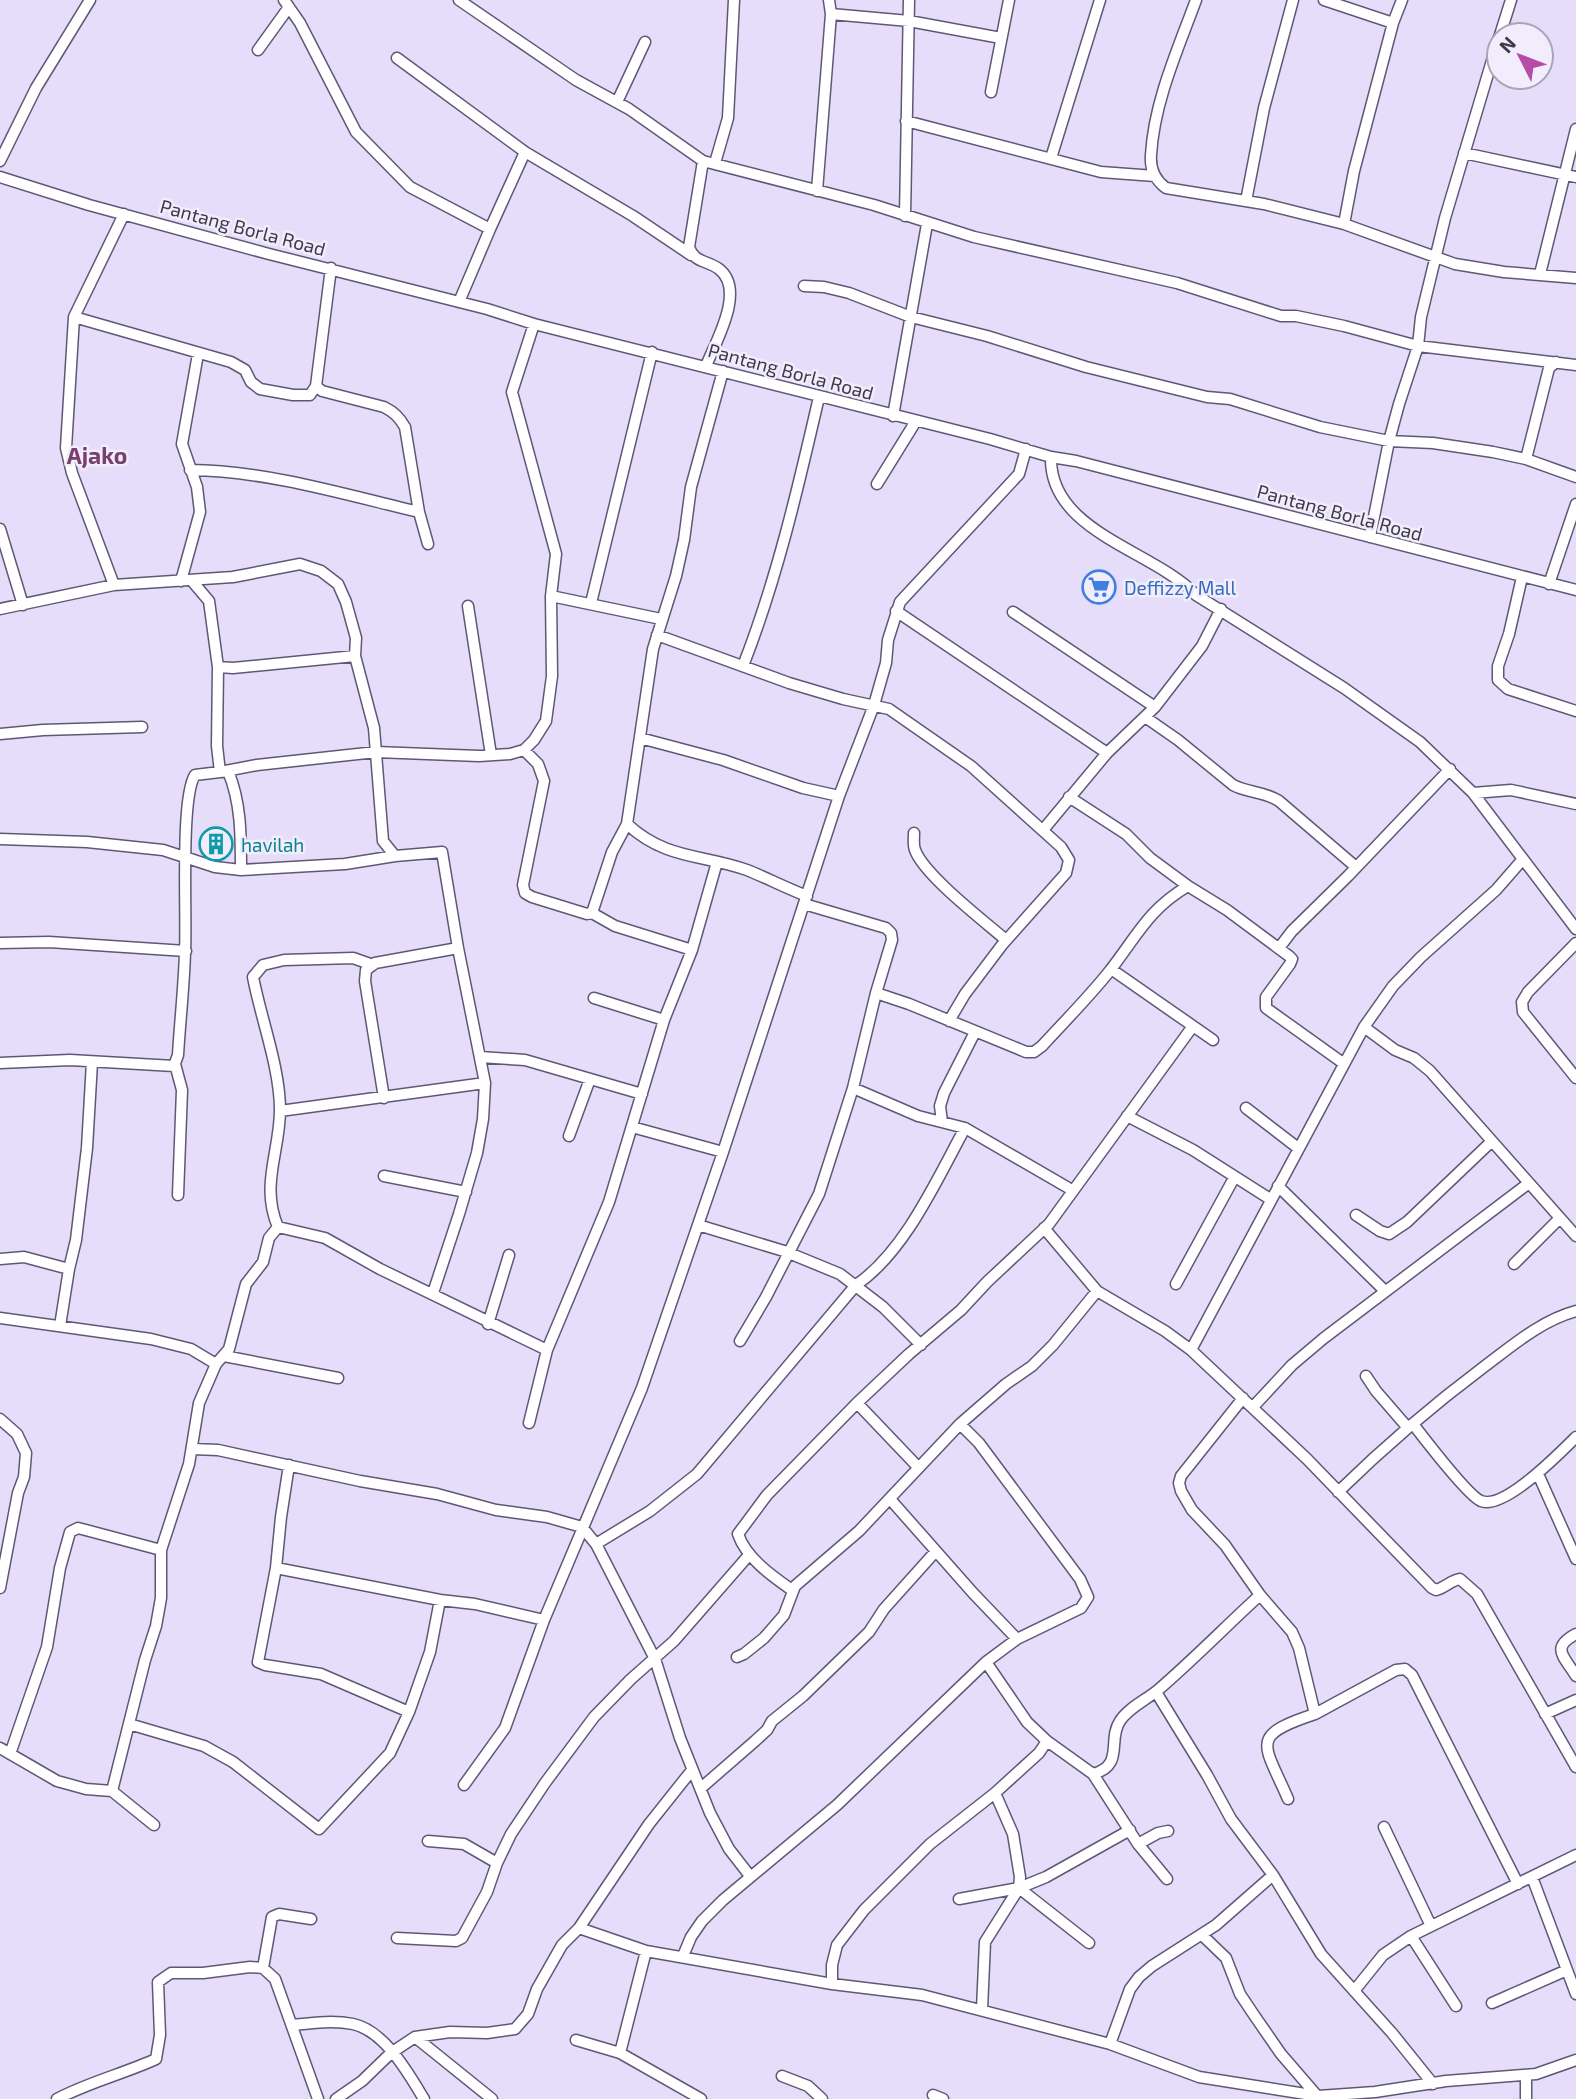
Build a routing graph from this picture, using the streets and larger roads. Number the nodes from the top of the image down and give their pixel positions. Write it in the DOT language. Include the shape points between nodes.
graph roads {
  1 [pos="90,0"];
  2 [pos="459,0"];
  3 [pos="734,0"];
  4 [pos="829,0"];
  5 [pos="909,0"];
  6 [pos="1009,0"];
  7 [pos="1100,0"];
  8 [pos="1196,0"];
  9 [pos="1293,0"];
  10 [pos="1324,0"];
  11 [pos="1402,0"];
  12 [pos="1511,0"];
  13 [pos="286,3"];
  14 [pos="831,14"];
  15 [pos="1504,21"];
  16 [pos="909,22"];
  17 [pos="1393,23"];
  18 [pos="1001,38"];
  19 [pos="645,42"];
  20 [pos="258,50"];
  21 [pos="397,58"];
  22 [pos="1485,83"];
  23 [pos="991,92"];
  24 [pos="617,102"];
  25 [pos="906,121"];
  26 [pos="1576,129"];
  27 [pos="525,152"];
  28 [pos="1464,153"];
  29 [pos="1051,158"];
  30 [pos="0,161"];
  31 [pos="703,161"];
  32 [pos="715,163"];
  33 [pos="1565,174"];
  34 [pos="1155,176"];
  35 [pos="0,177"];
  36 [pos="1576,177"];
  37 [pos="817,191"];
  38 [pos="1246,201"];
  39 [pos="124,214"];
  40 [pos="905,216"];
  41 [pos="927,224"];
  42 [pos="1344,224"];
  43 [pos="490,229"];
  44 [pos="691,255"];
  45 [pos="1437,257"];
  46 [pos="331,268"];
  47 [pos="1541,274"];
  48 [pos="1576,278"];
  49 [pos="804,286"];
  50 [pos="459,302"];
  51 [pos="74,317"];
  52 [pos="911,317"];
  53 [pos="534,324"];
  54 [pos="1418,346"];
  55 [pos="652,352"];
  56 [pos="198,354"];
  57 [pos="1556,362"];
  58 [pos="1576,365"];
  59 [pos="706,366"];
  60 [pos="723,371"];
  61 [pos="316,386"];
  62 [pos="819,397"];
  63 [pos="893,416"];
  64 [pos="916,421"];
  65 [pos="1389,441"];
  66 [pos="1026,449"];
  67 [pos="1051,457"];
  68 [pos="1526,459"];
  69 [pos="190,470"];
  70 [pos="1576,477"];
  71 [pos="877,484"];
  72 [pos="1576,504"];
  73 [pos="419,512"];
  74 [pos="0,529"];
  75 [pos="1370,537"];
  76 [pos="428,544"];
  77 [pos="1522,577"];
  78 [pos="186,581"];
  79 [pos="1549,584"];
  80 [pos="114,585"];
  81 [pos="1576,590"];
  82 [pos="551,596"];
  83 [pos="592,603"];
  84 [pos="23,605"];
  85 [pos="468,606"];
  86 [pos="0,608"];
  87 [pos="1221,609"];
  88 [pos="896,611"];
  89 [pos="1013,612"];
  90 [pos="661,619"];
  91 [pos="657,635"];
  92 [pos="355,656"];
  93 [pos="743,666"];
  94 [pos="218,667"];
  95 [pos="874,705"];
  96 [pos="1154,707"];
  97 [pos="1576,711"];
  98 [pos="1144,717"];
  99 [pos="142,727"];
  100 [pos="0,734"];
  101 [pos="640,738"];
  102 [pos="524,750"];
  103 [pos="376,752"];
  104 [pos="1107,753"];
  105 [pos="491,755"];
  106 [pos="1450,769"];
  107 [pos="224,771"];
  108 [pos="1473,793"];
  109 [pos="839,796"];
  110 [pos="1069,797"];
  111 [pos="1576,804"];
  112 [pos="627,824"];
  113 [pos="1043,830"];
  114 [pos="914,833"];
  115 [pos="0,839"];
  116 [pos="186,855"];
  117 [pos="395,856"];
  118 [pos="1523,859"];
  119 [pos="717,862"];
  120 [pos="1356,867"];
  121 [pos="242,870"];
  122 [pos="1188,886"];
  123 [pos="805,900"];
  124 [pos="592,913"];
  125 [pos="1576,929"];
  126 [pos="1006,940"];
  127 [pos="0,943"];
  128 [pos="1576,943"];
  129 [pos="458,948"];
  130 [pos="1279,948"];
  131 [pos="692,950"];
  132 [pos="186,951"];
  133 [pos="373,965"];
  134 [pos="1111,969"];
  135 [pos="876,993"];
  136 [pos="594,998"];
  137 [pos="664,1020"];
  138 [pos="948,1021"];
  139 [pos="1193,1026"];
  140 [pos="1364,1027"];
  141 [pos="975,1032"];
  142 [pos="1213,1040"];
  143 [pos="480,1057"];
  144 [pos="92,1062"];
  145 [pos="0,1063"];
  146 [pos="1343,1063"];
  147 [pos="175,1064"];
  148 [pos="1576,1078"];
  149 [pos="590,1079"];
  150 [pos="485,1083"];
  151 [pos="853,1088"];
  152 [pos="642,1094"];
  153 [pos="384,1098"];
  154 [pos="1246,1108"];
  155 [pos="280,1111"];
  156 [pos="1127,1116"];
  157 [pos="942,1122"];
  158 [pos="632,1127"];
  159 [pos="965,1128"];
  160 [pos="569,1136"];
  161 [pos="1492,1142"];
  162 [pos="1298,1148"];
  163 [pos="723,1152"];
  164 [pos="384,1176"];
  165 [pos="1234,1178"];
  166 [pos="1529,1183"];
  167 [pos="1278,1186"];
  168 [pos="1072,1190"];
  169 [pos="466,1192"];
  170 [pos="178,1195"];
  171 [pos="1270,1199"];
  172 [pos="1356,1215"];
  173 [pos="1560,1218"];
  174 [pos="698,1225"];
  175 [pos="278,1227"];
  176 [pos="1044,1228"];
  177 [pos="1576,1236"];
  178 [pos="789,1253"];
  179 [pos="509,1255"];
  180 [pos="0,1259"];
  181 [pos="1514,1264"];
  182 [pos="69,1269"];
  183 [pos="1176,1284"];
  184 [pos="856,1285"];
  185 [pos="1097,1291"];
  186 [pos="1385,1291"];
  187 [pos="433,1293"];
  188 [pos="1576,1311"];
  189 [pos="0,1318"];
  190 [pos="488,1324"];
  191 [pos="60,1326"];
  192 [pos="740,1341"];
  193 [pos="921,1345"];
  194 [pos="547,1350"];
  195 [pos="1191,1350"];
  196 [pos="220,1360"];
  197 [pos="1366,1376"];
  198 [pos="338,1378"];
  199 [pos="1243,1398"];
  200 [pos="857,1403"];
  201 [pos="1253,1407"];
  202 [pos="0,1419"];
  203 [pos="529,1423"];
  204 [pos="960,1424"];
  205 [pos="1410,1426"];
  206 [pos="1576,1437"];
  207 [pos="192,1449"];
  208 [pos="289,1465"];
  209 [pos="918,1467"];
  210 [pos="1538,1474"];
  211 [pos="1338,1492"];
  212 [pos="890,1499"];
  213 [pos="582,1527"];
  214 [pos="596,1544"];
  215 [pos="161,1550"];
  216 [pos="936,1551"];
  217 [pos="749,1555"];
  218 [pos="1576,1559"];
  219 [pos="276,1568"];
  220 [pos="0,1588"];
  221 [pos="792,1590"];
  222 [pos="1261,1595"];
  223 [pos="440,1600"];
  224 [pos="544,1620"];
  225 [pos="1576,1634"];
  226 [pos="1017,1639"];
  227 [pos="737,1657"];
  228 [pos="654,1659"];
  229 [pos="986,1662"];
  230 [pos="1576,1676"];
  231 [pos="1156,1692"];
  232 [pos="1576,1700"];
  233 [pos="410,1712"];
  234 [pos="1315,1714"];
  235 [pos="1545,1714"];
  236 [pos="129,1724"];
  237 [pos="1047,1741"];
  238 [pos="0,1748"];
  239 [pos="10,1754"];
  240 [pos="1576,1767"];
  241 [pos="692,1770"];
  242 [pos="1093,1774"];
  243 [pos="464,1785"];
  244 [pos="701,1788"];
  245 [pos="112,1791"];
  246 [pos="995,1793"];
  247 [pos="1289,1799"];
  248 [pos="154,1825"];
  249 [pos="1384,1827"];
  250 [pos="1130,1830"];
  251 [pos="1168,1831"];
  252 [pos="428,1841"];
  253 [pos="1139,1844"];
  254 [pos="1576,1855"];
  255 [pos="497,1863"];
  256 [pos="1273,1875"];
  257 [pos="750,1876"];
  258 [pos="1532,1877"];
  259 [pos="1167,1879"];
  260 [pos="1518,1884"];
  261 [pos="1019,1888"];
  262 [pos="959,1899"];
  263 [pos="311,1919"];
  264 [pos="1431,1926"];
  265 [pos="579,1928"];
  266 [pos="1202,1935"];
  267 [pos="1410,1936"];
  268 [pos="397,1938"];
  269 [pos="1090,1943"];
  270 [pos="646,1951"];
  271 [pos="683,1956"];
  272 [pos="264,1968"];
  273 [pos="1567,1970"];
  274 [pos="832,1984"];
  275 [pos="1354,1991"];
  276 [pos="1576,1994"];
  277 [pos="1492,2003"];
  278 [pos="1456,2006"];
  279 [pos="982,2010"];
  280 [pos="292,2025"];
  281 [pos="415,2037"];
  282 [pos="576,2040"];
  283 [pos="1110,2044"];
  284 [pos="391,2053"];
  285 [pos="620,2053"];
  286 [pos="1576,2060"];
  287 [pos="1526,2075"];
  288 [pos="782,2076"];
  289 [pos="1433,2084"];
  290 [pos="1319,2097"];
  291 [pos="57,2099"];
  292 [pos="318,2099"];
  293 [pos="336,2099"];
  294 [pos="424,2099"];
  295 [pos="492,2099"];
  296 [pos="701,2099"];
  297 [pos="822,2099"];
  298 [pos="1526,2099"];
  1 -- 30 [label="street" via="36,88"];
  2 -- 24 [label="street" via="576,80"];
  3 -- 32 [label="street" via="727,118"];
  4 -- 14 [label="street"];
  5 -- 16 [label="street"];
  6 -- 18 [label="street"];
  7 -- 29 [label="street"];
  8 -- 34 [label="street" via="1167,79 1155,128 1151,156"];
  9 -- 38 [label="street"];
  10 -- 17 [label="street"];
  11 -- 17 [label="street"];
  12 -- 15 [label="street"];
  13 -- 20 [label="street"];
  13 -- 43 [label="street" via="356,132 410,187"];
  14 -- 16 [label="street"];
  14 -- 37 [label="street"];
  16 -- 18 [label="street"];
  16 -- 25 [label="street"];
  17 -- 42 [label="street"];
  18 -- 23 [label="street"];
  19 -- 24 [label="street"];
  21 -- 27 [label="street"];
  22 -- 28 [label="street"];
  24 -- 31 [label="street"];
  25 -- 29 [label="street"];
  25 -- 40 [label="street"];
  26 -- 33 [label="street"];
  27 -- 43 [label="street"];
  27 -- 44 [label="street"];
  28 -- 33 [label="street"];
  28 -- 45 [label="street"];
  29 -- 34 [label="street" via="1107,173"];
  31 -- 32 [label="street"];
  31 -- 44 [label="street"];
  32 -- 37 [label="street"];
  33 -- 36 [label="street"];
  33 -- 47 [label="street"];
  34 -- 38 [label="street" via="1166,188"];
  35 -- 39 [label="street, Pantang Borla Road"];
  37 -- 40 [label="street"];
  38 -- 42 [label="street"];
  39 -- 46 [label="street, Pantang Borla Road"];
  39 -- 51 [label="street"];
  40 -- 41 [label="street"];
  41 -- 52 [label="street"];
  41 -- 54 [label="street" via="1177,283 1264,312 1344,326"];
  42 -- 45 [label="street"];
  43 -- 50 [label="street"];
  44 -- 59 [label="street" via="720,269 730,285 730,305"];
  45 -- 47 [label="street" via="1455,264"];
  45 -- 54 [label="street"];
  46 -- 50 [label="street, Pantang Borla Road"];
  46 -- 61 [label="street"];
  47 -- 48 [label="street"];
  49 -- 52 [label="street" via="849,293"];
  50 -- 53 [label="street, Pantang Borla Road"];
  51 -- 56 [label="street"];
  51 -- 80 [label="street" via="66,449"];
  52 -- 63 [label="street"];
  52 -- 65 [label="street" via="1123,377 1230,399 1320,427"];
  53 -- 55 [label="street, Pantang Borla Road"];
  53 -- 82 [label="street" via="512,392 556,554"];
  54 -- 57 [label="street"];
  54 -- 65 [label="street"];
  55 -- 59 [label="street, Pantang Borla Road"];
  55 -- 83 [label="street"];
  56 -- 61 [label="street" via="246,370 260,389 310,395"];
  56 -- 69 [label="street" via="182,444"];
  57 -- 58 [label="street"];
  57 -- 68 [label="street" via="1549,368"];
  59 -- 60 [label="street, Pantang Borla Road"];
  60 -- 62 [label="street, Pantang Borla Road"];
  60 -- 90 [label="street" via="691,488 676,576"];
  61 -- 73 [label="street" via="384,407 400,419"];
  62 -- 63 [label="street, Pantang Borla Road"];
  62 -- 93 [label="street" via="769,591"];
  63 -- 64 [label="street, Pantang Borla Road"];
  64 -- 66 [label="street, Pantang Borla Road"];
  64 -- 71 [label="street"];
  65 -- 68 [label="street" via="1433,443"];
  65 -- 75 [label="street"];
  66 -- 67 [label="street, Pantang Borla Road"];
  66 -- 88 [label="street" via="1019,474"];
  67 -- 75 [label="street, Pantang Borla Road"];
  67 -- 87 [label="street" via="1053,482 1067,506"];
  68 -- 70 [label="street"];
  69 -- 73 [label="street" via="290,481"];
  69 -- 78 [label="street" via="200,512"];
  72 -- 79 [label="street"];
  73 -- 76 [label="street"];
  74 -- 84 [label="street"];
  75 -- 77 [label="street, Pantang Borla Road"];
  77 -- 79 [label="street, Pantang Borla Road"];
  77 -- 97 [label="street" via="1498,680 1508,689"];
  78 -- 80 [label="street"];
  78 -- 92 [label="street" via="300,564 321,570 338,584 346,602 356,638"];
  78 -- 94 [label="street" via="209,601"];
  79 -- 81 [label="street, Pantang Borla Road"];
  80 -- 84 [label="street"];
  82 -- 83 [label="street"];
  82 -- 102 [label="street" via="552,676 546,721"];
  83 -- 90 [label="street"];
  84 -- 86 [label="street"];
  85 -- 105 [label="street"];
  87 -- 96 [label="street" via="1202,646"];
  87 -- 106 [label="street" via="1394,722"];
  88 -- 95 [label="street"];
  88 -- 104 [label="street"];
  89 -- 96 [label="street"];
  90 -- 91 [label="street"];
  91 -- 93 [label="street"];
  91 -- 101 [label="street"];
  92 -- 94 [label="street"];
  92 -- 103 [label="street"];
  93 -- 95 [label="street"];
  94 -- 107 [label="street" via="217,746"];
  95 -- 109 [label="street"];
  95 -- 113 [label="street" via="898,715 971,766"];
  96 -- 98 [label="street"];
  98 -- 104 [label="street"];
  98 -- 120 [label="street" via="1233,785 1279,801"];
  99 -- 100 [label="street"];
  101 -- 109 [label="street"];
  101 -- 112 [label="street"];
  102 -- 105 [label="street"];
  102 -- 124 [label="street" via="538,764 544,781 525,893"];
  103 -- 105 [label="street"];
  103 -- 107 [label="street"];
  103 -- 117 [label="street" via="383,841"];
  104 -- 110 [label="street"];
  106 -- 108 [label="street"];
  106 -- 120 [label="street"];
  107 -- 116 [label="street" via="195,775 192,780"];
  107 -- 121 [label="street" via="235,787"];
  108 -- 111 [label="street" via="1511,790"];
  108 -- 118 [label="street"];
  109 -- 123 [label="street"];
  110 -- 113 [label="street"];
  110 -- 122 [label="street" via="1126,834"];
  112 -- 119 [label="street" via="670,852"];
  112 -- 124 [label="street" via="612,852"];
  113 -- 126 [label="street" via="1069,860 1066,873"];
  114 -- 126 [label="street" via="914,848 921,860"];
  115 -- 116 [label="street" via="87,842"];
  116 -- 121 [label="street" via="215,867"];
  116 -- 132 [label="street"];
  117 -- 121 [label="street"];
  117 -- 129 [label="street" via="442,852"];
  118 -- 125 [label="street"];
  118 -- 140 [label="street" via="1496,890 1421,957"];
  119 -- 123 [label="street" via="746,870"];
  119 -- 131 [label="street"];
  120 -- 130 [label="street"];
  122 -- 130 [label="street"];
  122 -- 134 [label="street" via="1157,908"];
  123 -- 135 [label="street" via="891,933"];
  123 -- 163 [label="street"];
  124 -- 131 [label="street" via="615,926"];
  126 -- 138 [label="street"];
  127 -- 132 [label="street"];
  128 -- 148 [label="street" via="1522,1002 1523,1012"];
  129 -- 133 [label="street"];
  129 -- 143 [label="street"];
  130 -- 146 [label="street" via="1292,959 1266,997 1266,1008"];
  131 -- 137 [label="street"];
  132 -- 147 [label="street"];
  133 -- 153 [label="street" via="366,970 365,981"];
  133 -- 155 [label="street" via="353,958 284,960 263,965 256,972 253,977"];
  134 -- 139 [label="street"];
  134 -- 141 [label="street" via="1034,1052"];
  135 -- 138 [label="street"];
  135 -- 151 [label="street"];
  136 -- 137 [label="street"];
  137 -- 152 [label="street"];
  138 -- 141 [label="street"];
  139 -- 142 [label="street"];
  139 -- 156 [label="street"];
  140 -- 146 [label="street"];
  140 -- 161 [label="street" via="1430,1071"];
  141 -- 157 [label="street" via="944,1093"];
  143 -- 149 [label="street" via="516,1058"];
  143 -- 150 [label="street"];
  144 -- 145 [label="street"];
  144 -- 147 [label="street"];
  144 -- 182 [label="street" via="87,1148"];
  146 -- 162 [label="street"];
  147 -- 170 [label="street" via="182,1090"];
  149 -- 152 [label="street"];
  149 -- 160 [label="street"];
  150 -- 153 [label="street"];
  150 -- 169 [label="street" via="483,1119"];
  151 -- 157 [label="street"];
  151 -- 178 [label="street" via="819,1194"];
  152 -- 158 [label="street"];
  153 -- 155 [label="street"];
  154 -- 162 [label="street"];
  155 -- 175 [label="street" via="270,1209"];
  156 -- 165 [label="street" via="1193,1150"];
  156 -- 168 [label="street"];
  157 -- 159 [label="street"];
  158 -- 163 [label="street"];
  158 -- 194 [label="street" via="609,1202"];
  159 -- 168 [label="street"];
  159 -- 184 [label="street" via="899,1243 872,1275"];
  161 -- 166 [label="street"];
  161 -- 172 [label="street" via="1389,1234"];
  162 -- 167 [label="street"];
  163 -- 174 [label="street"];
  164 -- 169 [label="street"];
  165 -- 171 [label="street"];
  165 -- 183 [label="street"];
  166 -- 173 [label="street"];
  166 -- 186 [label="street"];
  167 -- 171 [label="street"];
  167 -- 186 [label="street"];
  168 -- 176 [label="street"];
  169 -- 187 [label="street"];
  171 -- 195 [label="street"];
  173 -- 177 [label="street"];
  173 -- 181 [label="street"];
  174 -- 178 [label="street"];
  174 -- 213 [label="street" via="642,1388"];
  175 -- 187 [label="street" via="325,1238"];
  175 -- 196 [label="street" via="269,1238 263,1262 246,1284 233,1339"];
  176 -- 185 [label="street"];
  176 -- 193 [label="street"];
  178 -- 184 [label="street"];
  178 -- 192 [label="street"];
  179 -- 190 [label="street"];
  180 -- 182 [label="street" via="33,1259"];
  182 -- 191 [label="street"];
  184 -- 193 [label="street"];
  184 -- 214 [label="street" via="697,1474 650,1511"];
  185 -- 195 [label="street"];
  185 -- 204 [label="street" via="1046,1352"];
  186 -- 201 [label="street" via="1292,1365"];
  187 -- 190 [label="street"];
  188 -- 205 [label="street" via="1533,1331"];
  189 -- 191 [label="street"];
  190 -- 194 [label="street"];
  191 -- 196 [label="street" via="151,1339"];
  193 -- 200 [label="street"];
  194 -- 203 [label="street"];
  195 -- 199 [label="street"];
  196 -- 198 [label="street"];
  196 -- 207 [label="street" via="200,1404"];
  197 -- 205 [label="street"];
  199 -- 201 [label="street"];
  199 -- 222 [label="street" via="1180,1483 1192,1510 1225,1545"];
  200 -- 209 [label="street"];
  200 -- 217 [label="street" via="767,1495 745,1524 738,1534"];
  201 -- 211 [label="street"];
  202 -- 220 [label="street" via="17,1434 26,1453"];
  204 -- 209 [label="street"];
  204 -- 226 [label="street" via="1080,1579 1088,1597 1080,1608"];
  205 -- 210 [label="street" via="1482,1502 1496,1501"];
  205 -- 211 [label="street"];
  206 -- 210 [label="street"];
  207 -- 208 [label="street"];
  207 -- 215 [label="street"];
  208 -- 213 [label="street"];
  208 -- 219 [label="street"];
  209 -- 212 [label="street"];
  210 -- 218 [label="street"];
  211 -- 235 [label="street" via="1432,1588 1442,1589 1460,1580 1477,1594"];
  212 -- 216 [label="street"];
  212 -- 221 [label="street"];
  213 -- 214 [label="street"];
  213 -- 224 [label="street"];
  214 -- 228 [label="street"];
  215 -- 236 [label="street" via="156,1626"];
  215 -- 239 [label="street" via="78,1528 70,1532 47,1647"];
  216 -- 226 [label="street"];
  216 -- 244 [label="street" via="869,1632"];
  217 -- 221 [label="street"];
  217 -- 228 [label="street"];
  219 -- 223 [label="street"];
  219 -- 233 [label="street" via="260,1664 321,1674"];
  221 -- 227 [label="street" via="784,1615 764,1638"];
  222 -- 231 [label="street"];
  222 -- 234 [label="street" via="1300,1648"];
  223 -- 224 [label="street"];
  223 -- 233 [label="street" via="430,1652"];
  224 -- 243 [label="street" via="505,1728"];
  225 -- 230 [label="street" via="1564,1640 1560,1650"];
  226 -- 229 [label="street"];
  228 -- 241 [label="street"];
  228 -- 255 [label="street" via="594,1717 530,1804"];
  229 -- 237 [label="street" via="1027,1722"];
  229 -- 257 [label="street" via="837,1805"];
  231 -- 242 [label="street" via="1120,1720 1112,1760"];
  231 -- 256 [label="street" via="1231,1819"];
  232 -- 235 [label="street"];
  233 -- 236 [label="street" via="390,1754 320,1829 233,1762 204,1746"];
  234 -- 247 [label="street" via="1284,1724 1267,1738 1267,1750"];
  234 -- 260 [label="street" via="1405,1669"];
  235 -- 240 [label="street"];
  236 -- 245 [label="street"];
  237 -- 242 [label="street"];
  237 -- 246 [label="street"];
  238 -- 239 [label="street"];
  239 -- 245 [label="street" via="57,1782"];
  241 -- 244 [label="street"];
  241 -- 265 [label="street" via="649,1824"];
  242 -- 250 [label="street"];
  244 -- 257 [label="street" via="729,1850"];
  245 -- 248 [label="street"];
  246 -- 261 [label="street" via="1013,1834"];
  246 -- 274 [label="street" via="930,1844 864,1910 837,1945"];
  249 -- 264 [label="street"];
  250 -- 253 [label="street"];
  250 -- 261 [label="street"];
  251 -- 253 [label="street"];
  252 -- 255 [label="street" via="464,1844"];
  253 -- 259 [label="street"];
  254 -- 258 [label="street"];
  255 -- 268 [label="street" via="462,1938"];
  256 -- 266 [label="street"];
  256 -- 275 [label="street" via="1321,1954"];
  257 -- 271 [label="street" via="702,1921"];
  258 -- 260 [label="street"];
  258 -- 273 [label="street"];
  260 -- 264 [label="street"];
  261 -- 262 [label="street"];
  261 -- 269 [label="street"];
  261 -- 279 [label="street" via="985,1942"];
  263 -- 272 [label="street" via="272,1917"];
  264 -- 267 [label="street"];
  265 -- 270 [label="street"];
  265 -- 281 [label="street" via="562,1945 528,2014 515,2029"];
  266 -- 283 [label="street" via="1139,1978 1130,1989"];
  266 -- 290 [label="street" via="1226,1958 1240,1994 1260,2024"];
  267 -- 275 [label="street" via="1383,1955"];
  267 -- 278 [label="street"];
  270 -- 271 [label="street"];
  270 -- 285 [label="street"];
  271 -- 274 [label="street"];
  272 -- 280 [label="street" via="275,1979"];
  272 -- 291 [label="street" via="171,1973 158,1982 156,2059"];
  273 -- 276 [label="street"];
  273 -- 277 [label="street"];
  274 -- 279 [label="street" via="922,1995"];
  275 -- 289 [label="street"];
  279 -- 283 [label="street"];
  280 -- 284 [label="street" via="354,2024 378,2037"];
  280 -- 292 [label="street"];
  281 -- 284 [label="street"];
  281 -- 295 [label="street"];
  282 -- 285 [label="street"];
  283 -- 290 [label="street" via="1199,2077"];
  284 -- 293 [label="street"];
  284 -- 294 [label="street"];
  285 -- 296 [label="street"];
  286 -- 287 [label="street"];
  287 -- 289 [label="street"];
  287 -- 298 [label="street"];
  288 -- 297 [label="street" via="808,2086"];
  289 -- 290 [label="street"];
}
